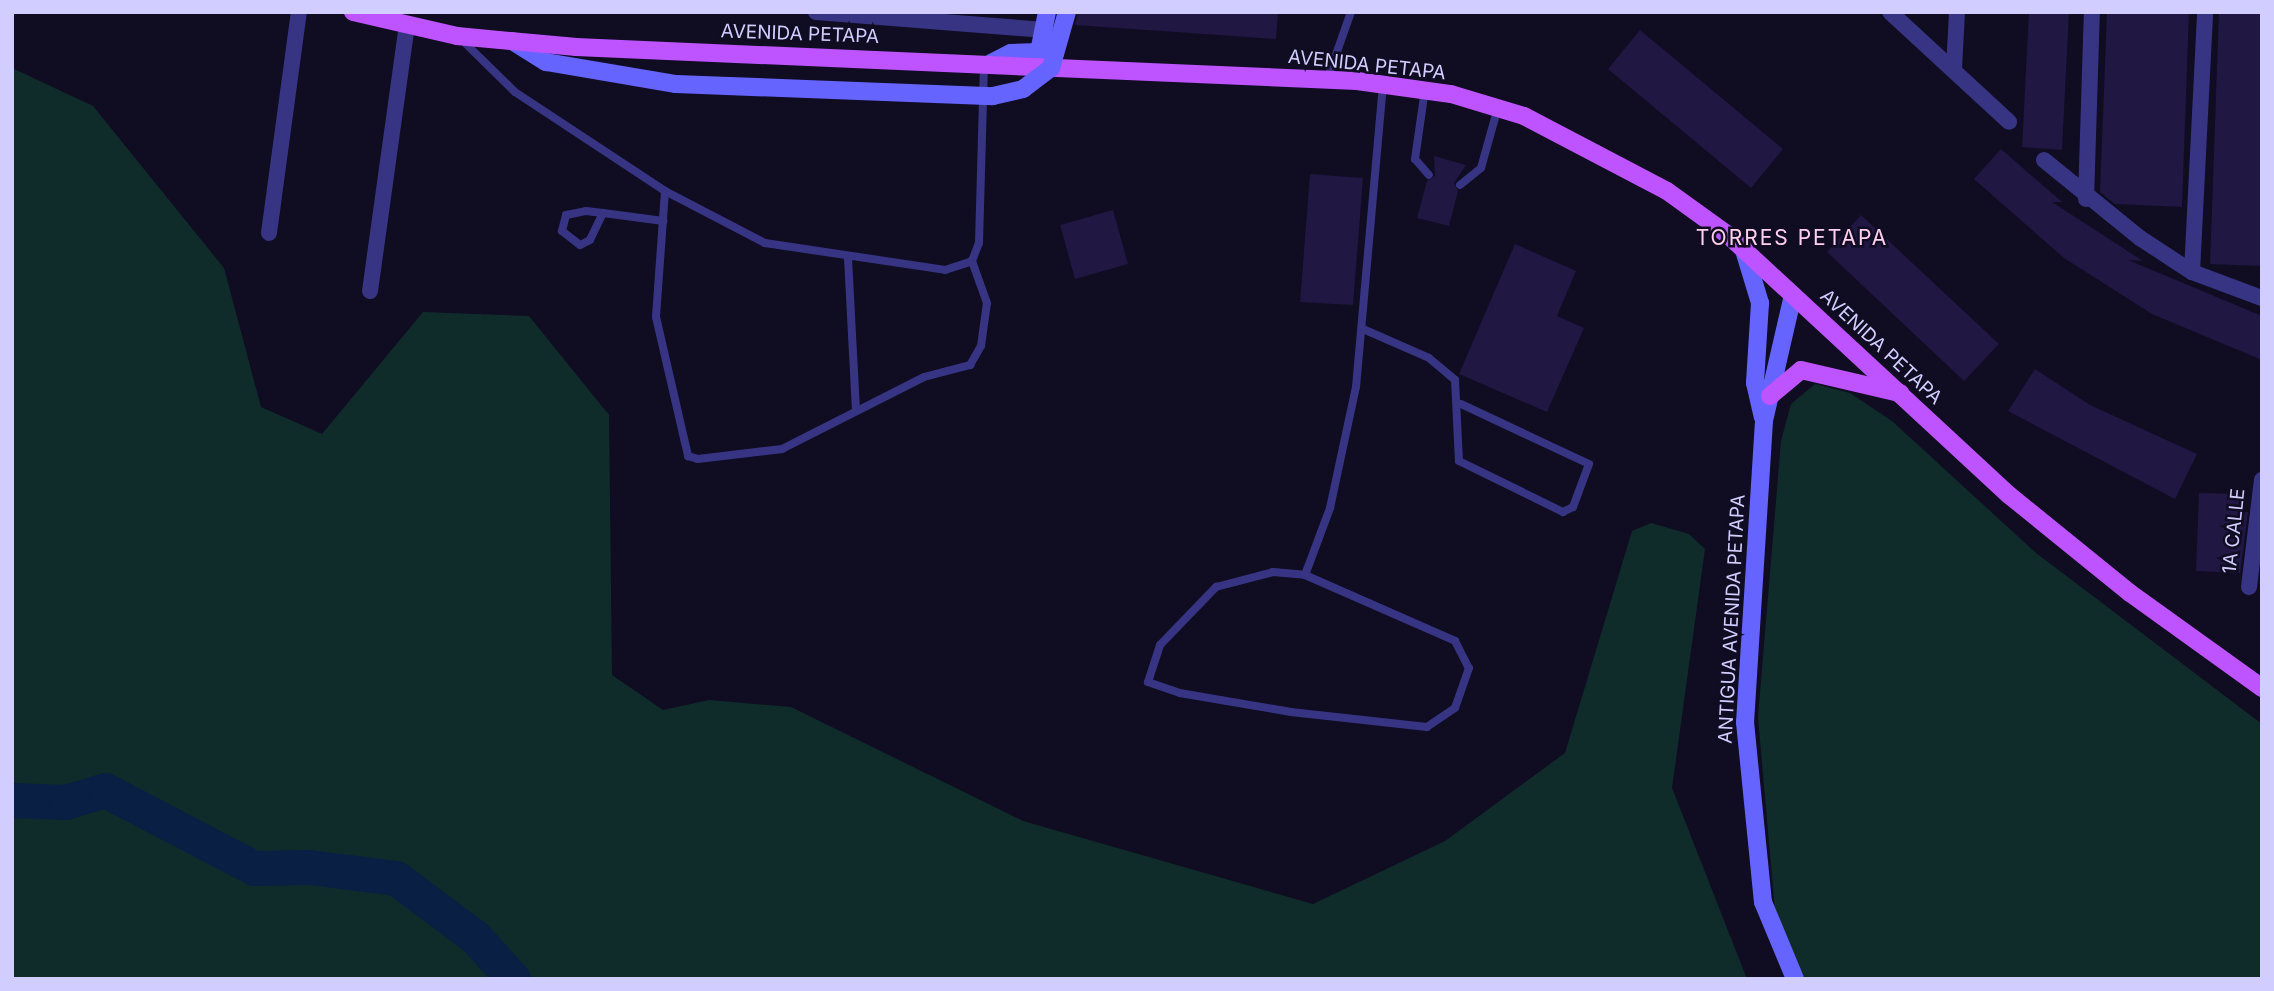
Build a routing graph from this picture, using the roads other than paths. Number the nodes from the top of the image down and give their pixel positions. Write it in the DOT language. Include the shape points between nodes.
graph roads {
  1 [pos="299,12"];
  2 [pos="353,12"];
  3 [pos="816,12"];
  4 [pos="1067,12"];
  5 [pos="1351,12"];
  6 [pos="1890,12"];
  7 [pos="1957,12"];
  8 [pos="2092,12"];
  9 [pos="2205,12"];
  10 [pos="1046,21"];
  11 [pos="407,26"];
  12 [pos="457,36"];
  13 [pos="512,41"];
  14 [pos="987,63"];
  15 [pos="1954,69"];
  16 [pos="1327,80"];
  17 [pos="1383,84"];
  18 [pos="1426,89"];
  19 [pos="1498,107"];
  20 [pos="2009,122"];
  21 [pos="2044,160"];
  22 [pos="1429,175"];
  23 [pos="1460,185"];
  24 [pos="665,191"];
  25 [pos="2086,199"];
  26 [pos="603,213"];
  27 [pos="663,221"];
  28 [pos="269,233"];
  29 [pos="1743,247"];
  30 [pos="848,258"];
  31 [pos="972,261"];
  32 [pos="2192,272"];
  33 [pos="370,291"];
  34 [pos="1794,295"];
  35 [pos="2262,298"];
  36 [pos="1363,329"];
  37 [pos="1900,393"];
  38 [pos="1770,396"];
  39 [pos="1461,404"];
  40 [pos="856,409"];
  41 [pos="1764,421"];
  42 [pos="2262,480"];
  43 [pos="1306,575"];
  44 [pos="2249,587"];
  45 [pos="2262,688"];
  46 [pos="1795,979"];
  1 -- 28 [label="street"];
  2 -- 11 [label="main road, AVENIDA PETAPA"];
  3 -- 10 [label="street"];
  4 -- 13 [label="main road, bridge" via="1051,68 1033,83 1002,94 676,84 545,62"];
  5 -- 16 [label="lane"];
  6 -- 15 [label="street"];
  7 -- 15 [label="street"];
  8 -- 25 [label="street"];
  9 -- 32 [label="street"];
  10 -- 14 [label="main road" via="1039,52 1011,53"];
  11 -- 12 [label="main road, AVENIDA PETAPA"];
  11 -- 33 [label="street"];
  12 -- 13 [label="main road, AVENIDA PETAPA"];
  12 -- 24 [label="lane" via="515,92"];
  13 -- 14 [label="main road, AVENIDA PETAPA"];
  14 -- 16 [label="main road, AVENIDA PETAPA"];
  14 -- 31 [label="lane" via="979,243"];
  15 -- 20 [label="street"];
  16 -- 17 [label="main road, AVENIDA PETAPA"];
  17 -- 18 [label="main road, AVENIDA PETAPA"];
  17 -- 36 [label="lane"];
  18 -- 19 [label="main road, AVENIDA PETAPA"];
  18 -- 22 [label="lane" via="1415,159"];
  19 -- 23 [label="lane" via="1481,168"];
  19 -- 29 [label="main road, AVENIDA PETAPA" via="1667,191"];
  21 -- 25 [label="street"];
  24 -- 27 [label="lane"];
  24 -- 30 [label="lane" via="765,243"];
  25 -- 32 [label="street"];
  26 -- 26 [label="lane" via="590,240 580,245 562,231 566,215"];
  26 -- 27 [label="lane"];
  27 -- 40 [label="lane" via="656,317 688,456 716,459 782,449"];
  29 -- 34 [label="main road, AVENIDA PETAPA"];
  29 -- 41 [label="main road, ANTIGUA AVENIDA PETAPA" via="1760,303 1755,383"];
  30 -- 31 [label="lane" via="945,270"];
  30 -- 40 [label="lane"];
  31 -- 40 [label="lane" via="986,303 981,346 970,365 924,377"];
  32 -- 35 [label="street"];
  34 -- 37 [label="main road, AVENIDA PETAPA"];
  34 -- 38 [label="main road, ANTIGUA AVENIDA PETAPA"];
  36 -- 39 [label="lane" via="1445,368 1460,387"];
  36 -- 43 [label="lane" via="1337,479"];
  37 -- 38 [label="main road" via="1801,370"];
  37 -- 45 [label="main road, AVENIDA PETAPA" via="2077,552"];
  38 -- 41 [label="main road, ANTIGUA AVENIDA PETAPA"];
  39 -- 39 [label="lane" via="1459,461 1563,512 1573,507 1589,464"];
  41 -- 46 [label="main road, ANTIGUA AVENIDA PETAPA" via="1745,722 1763,902"];
  42 -- 44 [label="street, 1A CALLE"];
  43 -- 43 [label="lane" via="1238,576 1216,587 1160,645 1148,682 1279,710 1427,727 1455,708 1469,668 1455,641"];
}
